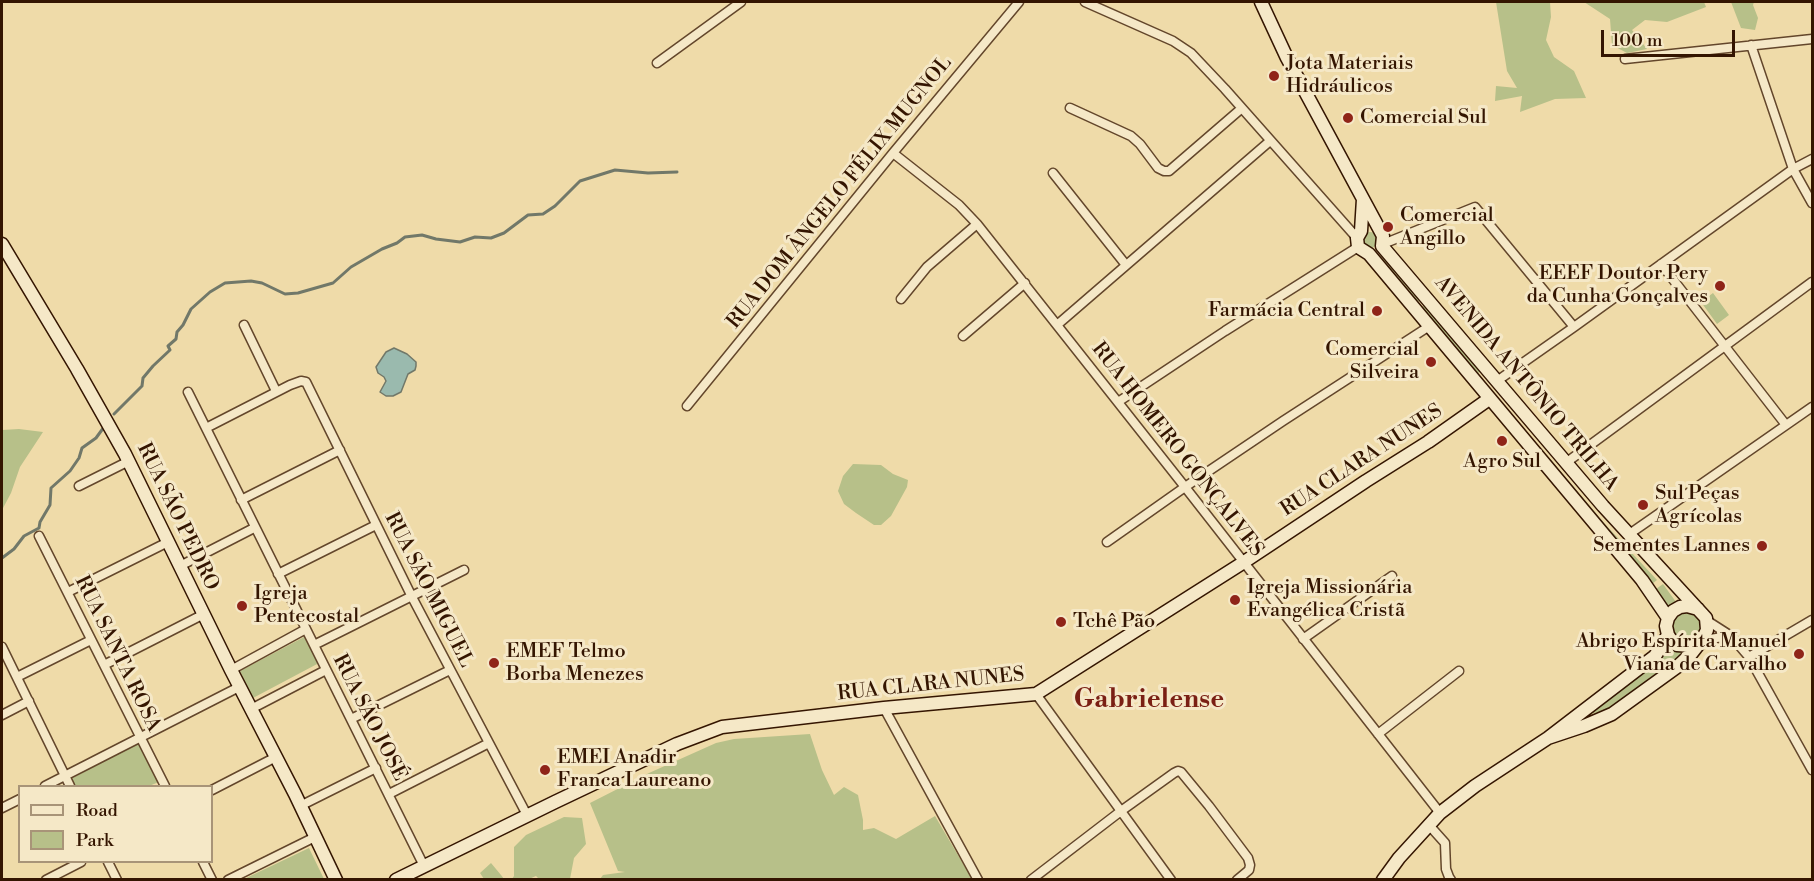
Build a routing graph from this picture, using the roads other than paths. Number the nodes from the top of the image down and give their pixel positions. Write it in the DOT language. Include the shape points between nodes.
graph roads {
  1 [pos="741,2"];
  2 [pos="1019,2"];
  3 [pos="1085,2"];
  4 [pos="1262,2"];
  5 [pos="1812,39"];
  6 [pos="1751,45"];
  7 [pos="1625,59"];
  8 [pos="657,63"];
  9 [pos="1070,108"];
  10 [pos="1242,108"];
  11 [pos="1270,141"];
  12 [pos="893,153"];
  13 [pos="1812,159"];
  14 [pos="1792,169"];
  15 [pos="1053,173"];
  16 [pos="1363,199"];
  17 [pos="1812,203"];
  18 [pos="978,224"];
  19 [pos="1379,231"];
  20 [pos="1361,243"];
  21 [pos="2,244"];
  22 [pos="1383,245"];
  23 [pos="1661,264"];
  24 [pos="1126,265"];
  25 [pos="1812,282"];
  26 [pos="1025,284"];
  27 [pos="901,299"];
  28 [pos="244,325"];
  29 [pos="1057,325"];
  30 [pos="1428,327"];
  31 [pos="1574,327"];
  32 [pos="963,336"];
  33 [pos="1724,346"];
  34 [pos="1497,381"];
  35 [pos="276,391"];
  36 [pos="188,392"];
  37 [pos="1489,399"];
  38 [pos="1118,402"];
  39 [pos="687,406"];
  40 [pos="1812,407"];
  41 [pos="1786,425"];
  42 [pos="206,428"];
  43 [pos="340,450"];
  44 [pos="129,461"];
  45 [pos="1567,462"];
  46 [pos="80,486"];
  47 [pos="1185,487"];
  48 [pos="241,500"];
  49 [pos="376,525"];
  50 [pos="254,528"];
  51 [pos="1628,535"];
  52 [pos="39,536"];
  53 [pos="168,542"];
  54 [pos="1107,542"];
  55 [pos="1244,562"];
  56 [pos="180,566"];
  57 [pos="464,570"];
  58 [pos="278,574"];
  59 [pos="1392,576"];
  60 [pos="68,592"];
  61 [pos="412,597"];
  62 [pos="204,614"];
  63 [pos="1704,616"];
  64 [pos="1668,618"];
  65 [pos="1812,620"];
  66 [pos="306,629"];
  67 [pos="1668,635"];
  68 [pos="1731,636"];
  69 [pos="1303,639"];
  70 [pos="91,640"];
  71 [pos="1702,640"];
  72 [pos="314,645"];
  73 [pos="2,647"];
  74 [pos="1749,657"];
  75 [pos="104,665"];
  76 [pos="231,670"];
  77 [pos="326,670"];
  78 [pos="450,670"];
  79 [pos="1459,671"];
  80 [pos="17,678"];
  81 [pos="239,687"];
  82 [pos="1036,694"];
  83 [pos="29,701"];
  84 [pos="884,708"];
  85 [pos="251,709"];
  86 [pos="2,715"];
  87 [pos="351,719"];
  88 [pos="1378,734"];
  89 [pos="140,738"];
  90 [pos="1548,738"];
  91 [pos="489,743"];
  92 [pos="276,757"];
  93 [pos="376,768"];
  94 [pos="1812,770"];
  95 [pos="66,776"];
  96 [pos="47,785"];
  97 [pos="70,785"];
  98 [pos="161,785"];
  99 [pos="213,789"];
  100 [pos="389,794"];
  101 [pos="18,800"];
  102 [pos="300,806"];
  103 [pos="2,808"];
  104 [pos="1121,811"];
  105 [pos="1440,813"];
  106 [pos="527,815"];
  107 [pos="1428,824"];
  108 [pos="315,837"];
  109 [pos="77,863"];
  110 [pos="109,863"];
  111 [pos="204,863"];
  112 [pos="424,866"];
  113 [pos="46,879"];
  114 [pos="117,879"];
  115 [pos="212,879"];
  116 [pos="228,879"];
  117 [pos="336,879"];
  118 [pos="396,879"];
  119 [pos="978,879"];
  120 [pos="1031,879"];
  121 [pos="1171,879"];
  122 [pos="1237,879"];
  123 [pos="1383,879"];
  124 [pos="1451,879"];
  1 -- 8 [label="street"];
  2 -- 12 [label="street, RUA DOM ÂNGELO FÉLIX MUGNOL"];
  3 -- 10 [label="street" via="1173,41 1191,53"];
  4 -- 16 [label="main road, AVENIDA ANTÔNIO TRILHA" via="1287,58"];
  5 -- 6 [label="street"];
  6 -- 7 [label="street"];
  6 -- 14 [label="street"];
  9 -- 10 [label="street" via="1131,136 1161,171 1168,171"];
  10 -- 11 [label="street"];
  11 -- 20 [label="street"];
  11 -- 24 [label="street"];
  12 -- 18 [label="street, RUA HOMERO GONÇALVES"];
  12 -- 39 [label="street, RUA DOM ÂNGELO FÉLIX MUGNOL"];
  13 -- 14 [label="street"];
  14 -- 17 [label="street"];
  14 -- 23 [label="street"];
  15 -- 24 [label="street"];
  16 -- 19 [label="main road, AVENIDA ANTÔNIO TRILHA"];
  16 -- 20 [label="main road"];
  18 -- 26 [label="street, RUA HOMERO GONÇALVES"];
  18 -- 27 [label="street" via="927,267"];
  19 -- 20 [label="main road" via="1370,228"];
  19 -- 22 [label="main road, AVENIDA ANTÔNIO TRILHA"];
  20 -- 22 [label="main road" via="1376,253"];
  20 -- 30 [label="main road, AVENIDA ANTÔNIO TRILHA"];
  20 -- 38 [label="street"];
  21 -- 44 [label="main road, RUA SÃO PEDRO"];
  22 -- 31 [label="street" via="1474,207"];
  22 -- 34 [label="main road, AVENIDA ANTÔNIO TRILHA"];
  23 -- 31 [label="street"];
  23 -- 33 [label="street"];
  24 -- 29 [label="street"];
  25 -- 33 [label="street"];
  26 -- 29 [label="street, RUA HOMERO GONÇALVES"];
  26 -- 32 [label="street"];
  28 -- 35 [label="street"];
  29 -- 38 [label="street, RUA HOMERO GONÇALVES"];
  30 -- 37 [label="main road, AVENIDA ANTÔNIO TRILHA"];
  30 -- 47 [label="street"];
  31 -- 34 [label="street"];
  33 -- 41 [label="street"];
  33 -- 45 [label="street"];
  34 -- 45 [label="main road, AVENIDA ANTÔNIO TRILHA"];
  35 -- 42 [label="street"];
  35 -- 43 [label="street, RUA SÃO MIGUEL" via="306,382"];
  36 -- 42 [label="street, RUA SÃO JOSÉ"];
  37 -- 55 [label="main road, RUA CLARA NUNES"];
  37 -- 64 [label="main road, AVENIDA ANTÔNIO TRILHA" via="1646,585"];
  38 -- 47 [label="street, RUA HOMERO GONÇALVES"];
  40 -- 41 [label="street"];
  41 -- 51 [label="street"];
  42 -- 48 [label="street, RUA SÃO JOSÉ"];
  43 -- 48 [label="street"];
  43 -- 49 [label="street, RUA SÃO MIGUEL"];
  44 -- 46 [label="street"];
  44 -- 53 [label="main road, RUA SÃO PEDRO"];
  45 -- 51 [label="main road, AVENIDA ANTÔNIO TRILHA"];
  47 -- 54 [label="street"];
  47 -- 55 [label="street, RUA HOMERO GONÇALVES"];
  48 -- 50 [label="street, RUA SÃO JOSÉ"];
  49 -- 58 [label="street"];
  49 -- 61 [label="street, RUA SÃO MIGUEL"];
  50 -- 56 [label="street"];
  50 -- 58 [label="street, RUA SÃO JOSÉ"];
  51 -- 63 [label="main road, AVENIDA ANTÔNIO TRILHA"];
  52 -- 60 [label="street, RUA SANTA ROSA"];
  53 -- 56 [label="main road, RUA SÃO PEDRO"];
  53 -- 60 [label="street"];
  55 -- 69 [label="street, RUA HOMERO GONÇALVES"];
  55 -- 82 [label="main road, RUA CLARA NUNES"];
  56 -- 62 [label="main road, RUA SÃO PEDRO"];
  57 -- 61 [label="street"];
  58 -- 66 [label="street, RUA SÃO JOSÉ"];
  59 -- 69 [label="street"];
  60 -- 70 [label="street, RUA SANTA ROSA"];
  61 -- 72 [label="street"];
  61 -- 78 [label="street, RUA SÃO MIGUEL"];
  62 -- 75 [label="street"];
  62 -- 76 [label="main road, RUA SÃO PEDRO"];
  63 -- 64 [label="main road" via="1695,607 1687,606 1673,611"];
  63 -- 68 [label="street"];
  63 -- 71 [label="main road" via="1707,630"];
  64 -- 67 [label="main road"];
  65 -- 74 [label="street"];
  66 -- 72 [label="street, RUA SÃO JOSÉ"];
  66 -- 76 [label="street"];
  67 -- 71 [label="main road" via="1684,647"];
  67 -- 90 [label="main road" via="1655,656"];
  68 -- 71 [label="street"];
  68 -- 74 [label="street"];
  69 -- 88 [label="street, RUA HOMERO GONÇALVES"];
  70 -- 75 [label="street, RUA SANTA ROSA"];
  70 -- 80 [label="street"];
  71 -- 90 [label="main road" via="1677,667 1612,714"];
  72 -- 77 [label="street, RUA SÃO JOSÉ"];
  73 -- 80 [label="street"];
  74 -- 94 [label="street"];
  75 -- 89 [label="street, RUA SANTA ROSA"];
  76 -- 81 [label="main road, RUA SÃO PEDRO"];
  77 -- 85 [label="street"];
  77 -- 87 [label="street, RUA SÃO JOSÉ"];
  78 -- 87 [label="street"];
  78 -- 91 [label="street, RUA SÃO MIGUEL"];
  79 -- 88 [label="street"];
  80 -- 83 [label="street"];
  81 -- 85 [label="main road, RUA SÃO PEDRO"];
  81 -- 89 [label="street"];
  82 -- 84 [label="main road, RUA CLARA NUNES"];
  82 -- 104 [label="street"];
  83 -- 86 [label="street"];
  83 -- 95 [label="street"];
  84 -- 106 [label="main road, RUA CLARA NUNES" via="722,727 677,744"];
  84 -- 119 [label="street"];
  85 -- 92 [label="main road, RUA SÃO PEDRO"];
  87 -- 93 [label="street, RUA SÃO JOSÉ"];
  88 -- 105 [label="street, RUA HOMERO GONÇALVES"];
  89 -- 95 [label="street"];
  89 -- 98 [label="street, RUA SANTA ROSA"];
  90 -- 105 [label="main road"];
  91 -- 100 [label="street"];
  91 -- 106 [label="street, RUA SÃO MIGUEL"];
  92 -- 99 [label="street"];
  92 -- 102 [label="main road, RUA SÃO PEDRO"];
  93 -- 100 [label="street, RUA SÃO JOSÉ"];
  93 -- 102 [label="street"];
  95 -- 96 [label="street"];
  95 -- 97 [label="street"];
  100 -- 112 [label="street, RUA SÃO JOSÉ"];
  101 -- 103 [label="street"];
  102 -- 108 [label="main road, RUA SÃO PEDRO"];
  104 -- 120 [label="street"];
  104 -- 121 [label="street"];
  104 -- 122 [label="street" via="1181,772 1248,858 1249,870"];
  105 -- 107 [label="main road"];
  106 -- 112 [label="main road, RUA CLARA NUNES"];
  107 -- 123 [label="main road"];
  107 -- 124 [label="street" via="1445,843 1446,869"];
  108 -- 116 [label="street"];
  108 -- 117 [label="main road, RUA SÃO PEDRO"];
  109 -- 113 [label="street"];
  110 -- 114 [label="street"];
  111 -- 115 [label="street"];
  112 -- 118 [label="main road, RUA CLARA NUNES"];
}
